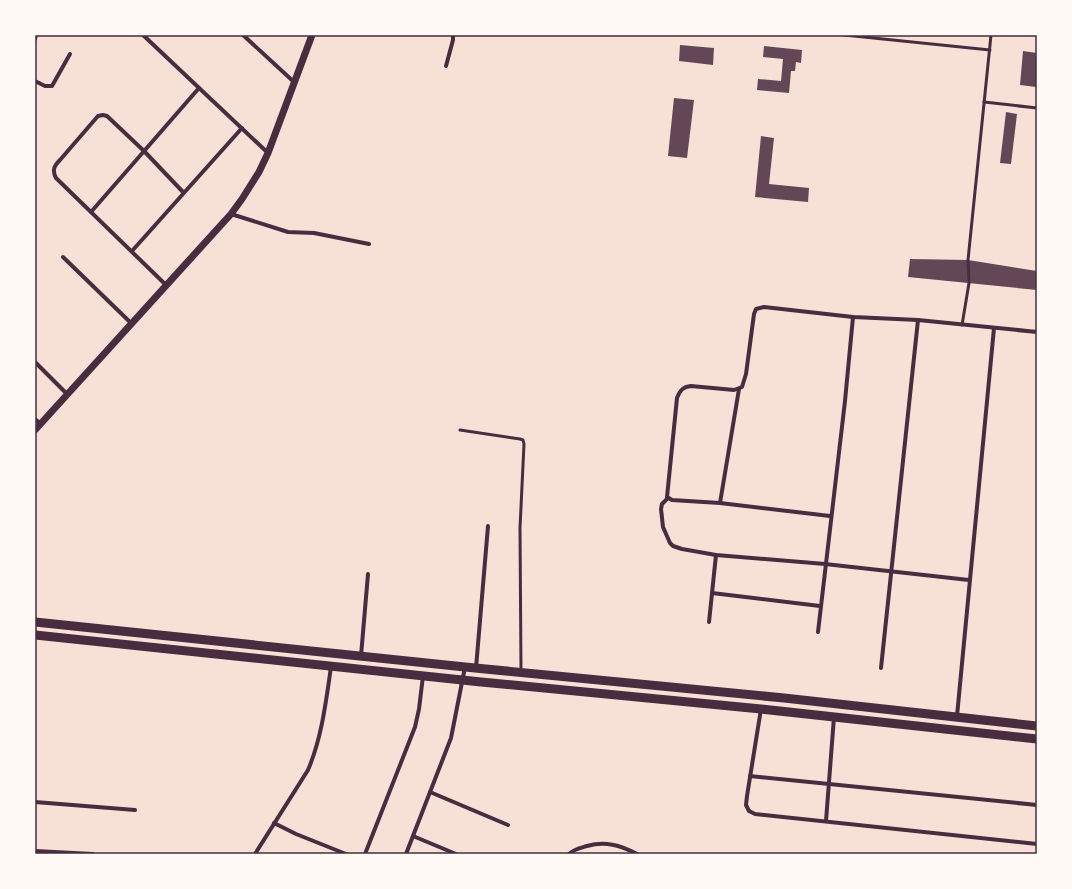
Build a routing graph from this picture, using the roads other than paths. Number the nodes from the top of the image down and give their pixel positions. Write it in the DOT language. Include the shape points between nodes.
graph roads {
  1 [pos="36,35"];
  2 [pos="143,35"];
  3 [pos="243,35"];
  4 [pos="312,35"];
  5 [pos="453,35"];
  6 [pos="844,35"];
  7 [pos="991,35"];
  8 [pos="35,39"];
  9 [pos="990,50"];
  10 [pos="70,54"];
  11 [pos="446,66"];
  12 [pos="35,80"];
  13 [pos="294,82"];
  14 [pos="199,88"];
  15 [pos="984,102"];
  16 [pos="1037,108"];
  17 [pos="242,128"];
  18 [pos="144,151"];
  19 [pos="268,153"];
  20 [pos="184,192"];
  21 [pos="91,212"];
  22 [pos="231,214"];
  23 [pos="369,244"];
  24 [pos="132,251"];
  25 [pos="63,257"];
  26 [pos="166,285"];
  27 [pos="853,317"];
  28 [pos="918,320"];
  29 [pos="132,323"];
  30 [pos="962,325"];
  31 [pos="994,328"];
  32 [pos="1037,332"];
  33 [pos="35,362"];
  34 [pos="739,389"];
  35 [pos="67,394"];
  36 [pos="38,421"];
  37 [pos="35,430"];
  38 [pos="460,430"];
  39 [pos="668,498"];
  40 [pos="720,503"];
  41 [pos="830,516"];
  42 [pos="488,526"];
  43 [pos="716,555"];
  44 [pos="825,564"];
  45 [pos="891,571"];
  46 [pos="368,574"];
  47 [pos="969,580"];
  48 [pos="712,593"];
  49 [pos="820,606"];
  50 [pos="35,622"];
  51 [pos="709,622"];
  52 [pos="818,632"];
  53 [pos="35,635"];
  54 [pos="361,656"];
  55 [pos="331,666"];
  56 [pos="465,667"];
  57 [pos="476,668"];
  58 [pos="881,668"];
  59 [pos="521,672"];
  60 [pos="423,676"];
  61 [pos="463,680"];
  62 [pos="761,709"];
  63 [pos="834,717"];
  64 [pos="957,717"];
  65 [pos="1037,726"];
  66 [pos="1037,739"];
  67 [pos="750,776"];
  68 [pos="829,783"];
  69 [pos="430,792"];
  70 [pos="35,802"];
  71 [pos="1037,806"];
  72 [pos="135,810"];
  73 [pos="826,821"];
  74 [pos="274,823"];
  75 [pos="508,825"];
  76 [pos="413,836"];
  77 [pos="1037,844"];
  78 [pos="35,851"];
  79 [pos="93,854"];
  80 [pos="255,854"];
  81 [pos="346,854"];
  82 [pos="365,854"];
  83 [pos="406,854"];
  84 [pos="456,854"];
  85 [pos="570,854"];
  86 [pos="636,854"];
  1 -- 8 [label="street"];
  2 -- 14 [label="street"];
  3 -- 13 [label="street"];
  4 -- 13 [label="street"];
  5 -- 11 [label="street"];
  6 -- 9 [label="lane"];
  7 -- 9 [label="lane"];
  9 -- 15 [label="lane"];
  10 -- 12 [label="street" via="52,86 45,86"];
  13 -- 19 [label="street"];
  14 -- 17 [label="street"];
  14 -- 18 [label="street"];
  15 -- 16 [label="lane"];
  15 -- 30 [label="lane" via="968,260 969,283"];
  17 -- 19 [label="street"];
  17 -- 20 [label="street"];
  18 -- 20 [label="street"];
  18 -- 21 [label="street"];
  18 -- 21 [label="street" via="107,116 101,115 54,166 56,178"];
  19 -- 22 [label="street" via="256,177"];
  20 -- 24 [label="street"];
  21 -- 24 [label="street"];
  22 -- 23 [label="street" via="288,232"];
  22 -- 26 [label="street"];
  24 -- 26 [label="street"];
  25 -- 29 [label="street"];
  26 -- 29 [label="street"];
  27 -- 28 [label="street"];
  27 -- 34 [label="street" via="764,307 756,309 746,374 742,388"];
  27 -- 41 [label="street"];
  28 -- 30 [label="street"];
  28 -- 45 [label="street"];
  29 -- 35 [label="street"];
  30 -- 31 [label="street"];
  31 -- 32 [label="street"];
  31 -- 47 [label="street"];
  33 -- 35 [label="street"];
  34 -- 39 [label="street" via="691,386 684,387 679,392"];
  34 -- 40 [label="street"];
  35 -- 36 [label="street"];
  36 -- 37 [label="street"];
  38 -- 59 [label="lane" via="523,440 520,528"];
  39 -- 40 [label="street"];
  39 -- 43 [label="street" via="662,504 661,516 670,543 682,549"];
  40 -- 41 [label="street"];
  41 -- 44 [label="street"];
  42 -- 57 [label="street"];
  43 -- 44 [label="street"];
  43 -- 48 [label="street"];
  44 -- 45 [label="street"];
  44 -- 49 [label="street"];
  45 -- 47 [label="street"];
  45 -- 58 [label="street"];
  46 -- 54 [label="street"];
  47 -- 64 [label="street"];
  48 -- 49 [label="street"];
  48 -- 51 [label="street"];
  49 -- 52 [label="street"];
  50 -- 54 [label="highway"];
  53 -- 55 [label="highway"];
  54 -- 56 [label="highway"];
  55 -- 60 [label="highway"];
  55 -- 74 [label="street" via="315,752 308,770"];
  56 -- 57 [label="highway"];
  56 -- 61 [label="street"];
  57 -- 59 [label="highway"];
  59 -- 64 [label="highway"];
  60 -- 61 [label="highway"];
  60 -- 82 [label="street" via="420,709 415,727"];
  61 -- 62 [label="highway"];
  61 -- 69 [label="street" via="451,738"];
  62 -- 63 [label="highway"];
  62 -- 67 [label="street"];
  63 -- 66 [label="highway"];
  63 -- 68 [label="street"];
  64 -- 65 [label="highway"];
  67 -- 68 [label="street"];
  67 -- 73 [label="street" via="746,805 749,811 755,814"];
  68 -- 71 [label="street"];
  68 -- 73 [label="street"];
  69 -- 75 [label="street"];
  69 -- 76 [label="street"];
  70 -- 72 [label="street"];
  73 -- 77 [label="street"];
  74 -- 80 [label="street"];
  74 -- 81 [label="street"];
  76 -- 83 [label="street"];
  76 -- 84 [label="street"];
  78 -- 79 [label="street"];
  85 -- 86 [label="street" via="576,849 599,843 617,845"];
}
